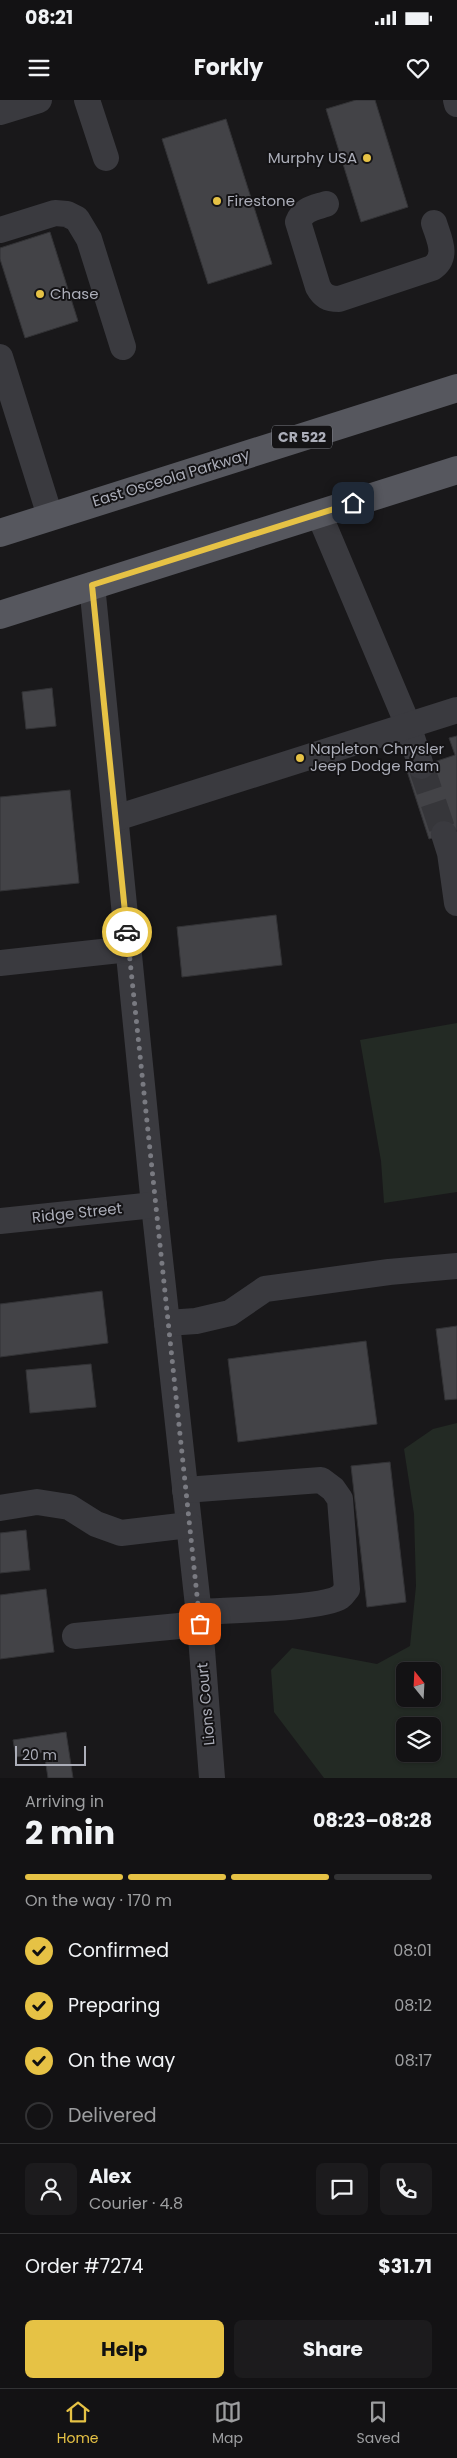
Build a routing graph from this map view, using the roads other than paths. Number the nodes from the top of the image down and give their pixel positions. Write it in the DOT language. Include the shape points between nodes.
graph roads {
  1 [pos="39,100"];
  2 [pos="87,100"];
  3 [pos="456,100"];
  4 [pos="457,104"];
  5 [pos="0,112"];
  6 [pos="106,158"];
  7 [pos="326,204"];
  8 [pos="434,223"];
  9 [pos="0,230"];
  10 [pos="123,348"];
  11 [pos="0,357"];
  12 [pos="457,388"];
  13 [pos="457,470"];
  14 [pos="319,514"];
  15 [pos="50,516"];
  16 [pos="0,532"];
  17 [pos="92,585"];
  18 [pos="0,615"];
  19 [pos="457,710"];
  20 [pos="408,725"];
  21 [pos="421,766"];
  22 [pos="116,818"];
  23 [pos="444,834"];
  24 [pos="457,903"];
  25 [pos="129,950"];
  26 [pos="0,963"];
  27 [pos="154,1205"];
  28 [pos="0,1221"];
  29 [pos="457,1266"];
  30 [pos="167,1324"];
  31 [pos="185,1490"];
  32 [pos="0,1508"];
  33 [pos="189,1525"];
  34 [pos="199,1618"];
  35 [pos="74,1636"];
  36 [pos="212,1778"];
  1 -- 5 [label="street"];
  2 -- 6 [label="street"];
  3 -- 4 [label="street"];
  7 -- 8 [label="street" via="301,215 298,229 318,287 330,298 338,299 438,264 442,248"];
  9 -- 10 [label="street" via="55,213 77,219 89,239"];
  11 -- 15 [label="street"];
  12 -- 15 [label="main road, East Osceola Parkway / CR 522"];
  13 -- 14 [label="main road"];
  14 -- 17 [label="main road"];
  14 -- 20 [label="street"];
  15 -- 16 [label="main road, East Osceola Parkway / CR 522"];
  17 -- 18 [label="main road"];
  17 -- 22 [label="street, Lions Court"];
  19 -- 20 [label="street"];
  20 -- 21 [label="street"];
  20 -- 22 [label="street"];
  22 -- 25 [label="street, Lions Court"];
  23 -- 24 [label="street" via="450,852"];
  25 -- 26 [label="street"];
  25 -- 27 [label="street, Lions Court"];
  27 -- 28 [label="street, Ridge Street"];
  27 -- 30 [label="street, Lions Court"];
  29 -- 30 [label="street" via="265,1289 230,1314"];
  30 -- 31 [label="street, Lions Court"];
  31 -- 33 [label="street, Lions Court"];
  31 -- 34 [label="street" via="321,1480 334,1489 340,1499 347,1589 341,1597"];
  32 -- 33 [label="street" via="37,1502 69,1508 96,1524 121,1533"];
  33 -- 34 [label="street, Lions Court"];
  34 -- 35 [label="street"];
  34 -- 36 [label="street, Lions Court"];
}
